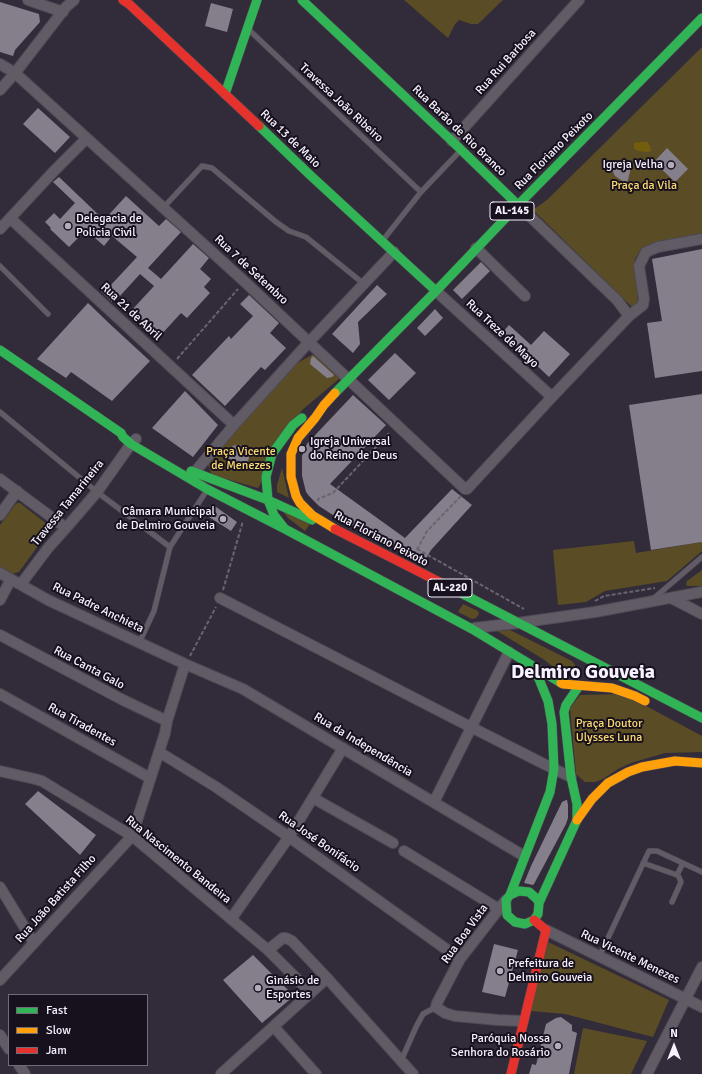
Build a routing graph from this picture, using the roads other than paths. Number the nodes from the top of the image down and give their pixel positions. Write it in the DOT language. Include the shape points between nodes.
graph roads {
  1 [pos="28,0"];
  2 [pos="74,0"];
  3 [pos="257,0"];
  4 [pos="302,0"];
  5 [pos="579,0"];
  6 [pos="125,1"];
  7 [pos="65,6"];
  8 [pos="702,18"];
  9 [pos="248,28"];
  10 [pos="0,64"];
  11 [pos="14,73"];
  12 [pos="0,90"];
  13 [pos="225,94"];
  14 [pos="86,139"];
  15 [pos="452,140"];
  16 [pos="461,150"];
  17 [pos="421,192"];
  18 [pos="518,205"];
  19 [pos="163,208"];
  20 [pos="10,219"];
  21 [pos="0,229"];
  22 [pos="702,239"];
  23 [pos="382,240"];
  24 [pos="476,248"];
  25 [pos="394,252"];
  26 [pos="0,266"];
  27 [pos="364,284"];
  28 [pos="436,291"];
  29 [pos="525,296"];
  30 [pos="48,314"];
  31 [pos="629,316"];
  32 [pos="309,342"];
  33 [pos="0,350"];
  34 [pos="348,380"];
  35 [pos="552,397"];
  36 [pos="324,405"];
  37 [pos="0,412"];
  38 [pos="234,425"];
  39 [pos="134,441"];
  40 [pos="194,473"];
  41 [pos="0,479"];
  42 [pos="207,489"];
  43 [pos="17,492"];
  44 [pos="97,492"];
  45 [pos="268,500"];
  46 [pos="0,515"];
  47 [pos="330,527"];
  48 [pos="66,528"];
  49 [pos="285,530"];
  50 [pos="170,547"];
  51 [pos="702,556"];
  52 [pos="0,573"];
  53 [pos="11,579"];
  54 [pos="21,584"];
  55 [pos="702,592"];
  56 [pos="220,598"];
  57 [pos="671,598"];
  58 [pos="0,600"];
  59 [pos="650,602"];
  60 [pos="702,614"];
  61 [pos="518,623"];
  62 [pos="472,629"];
  63 [pos="0,635"];
  64 [pos="139,643"];
  65 [pos="569,649"];
  66 [pos="509,652"];
  67 [pos="185,664"];
  68 [pos="532,666"];
  69 [pos="579,686"];
  70 [pos="0,694"];
  71 [pos="655,707"];
  72 [pos="702,718"];
  73 [pos="167,721"];
  74 [pos="471,727"];
  75 [pos="343,748"];
  76 [pos="159,752"];
  77 [pos="702,763"];
  78 [pos="554,769"];
  79 [pos="0,771"];
  80 [pos="571,777"];
  81 [pos="150,778"];
  82 [pos="313,798"];
  83 [pos="434,802"];
  84 [pos="577,820"];
  85 [pos="132,836"];
  86 [pos="289,837"];
  87 [pos="393,843"];
  88 [pos="404,851"];
  89 [pos="524,856"];
  90 [pos="643,863"];
  91 [pos="683,863"];
  92 [pos="702,872"];
  93 [pos="677,875"];
  94 [pos="0,887"];
  95 [pos="508,898"];
  96 [pos="672,902"];
  97 [pos="539,904"];
  98 [pos="499,908"];
  99 [pos="230,919"];
  100 [pos="534,920"];
  101 [pos="546,930"];
  102 [pos="34,943"];
  103 [pos="268,950"];
  104 [pos="599,957"];
  105 [pos="460,959"];
  106 [pos="702,967"];
  107 [pos="327,978"];
  108 [pos="0,980"];
  109 [pos="311,993"];
  110 [pos="686,999"];
  111 [pos="436,1006"];
  112 [pos="702,1007"];
  113 [pos="524,1021"];
  114 [pos="274,1027"];
  115 [pos="0,1035"];
  116 [pos="8,1047"];
  117 [pos="401,1061"];
  118 [pos="221,1074"];
  119 [pos="316,1074"];
  120 [pos="413,1074"];
  121 [pos="511,1074"];
  122 [pos="647,1074"];
  1 -- 7 [label="street"];
  2 -- 7 [label="street"];
  3 -- 9 [label="main road"];
  4 -- 15 [label="main road, Rua Barão de Rio Branco"];
  5 -- 15 [label="street, Rua Rui Barbosa"];
  6 -- 13 [label="main road, Rua 13 de Maio"];
  7 -- 11 [label="street"];
  8 -- 18 [label="main road, Rua Floriano Peixoto / AL-145"];
  9 -- 13 [label="main road"];
  9 -- 17 [label="lane, Travessa João Ribeiro"];
  10 -- 11 [label="street, Rua 7 de Setembro"];
  11 -- 12 [label="street"];
  11 -- 14 [label="street, Rua 7 de Setembro"];
  13 -- 23 [label="main road, Rua 13 de Maio"];
  14 -- 19 [label="street, Rua 7 de Setembro"];
  14 -- 20 [label="street"];
  15 -- 16 [label="main road, Rua Barão de Rio Branco"];
  16 -- 17 [label="lane"];
  16 -- 18 [label="main road, Rua Barão de Rio Branco"];
  17 -- 23 [label="lane"];
  18 -- 24 [label="main road, Rua Floriano Peixoto / AL-145"];
  18 -- 31 [label="street, Rua Barão de Rio Branco" via="617,300"];
  19 -- 27 [label="lane" via="202,166 212,168 276,222 306,238"];
  19 -- 32 [label="street, Rua 7 de Setembro"];
  20 -- 21 [label="street"];
  20 -- 38 [label="street, Rua 21 de Abril"];
  22 -- 31 [label="street" via="658,247 646,252 639,266 643,305"];
  23 -- 25 [label="main road, Rua 13 de Maio"];
  24 -- 28 [label="main road, Rua Floriano Peixoto / AL-145"];
  24 -- 29 [label="street"];
  25 -- 27 [label="street"];
  25 -- 28 [label="main road, Rua 13 de Maio"];
  26 -- 30 [label="lane"];
  27 -- 32 [label="street"];
  28 -- 34 [label="main road, Rua Floriano Peixoto / AL-145"];
  28 -- 35 [label="street, Rua Treze de Mayo"];
  31 -- 35 [label="street"];
  32 -- 34 [label="street, Rua 7 de Setembro"];
  32 -- 38 [label="street"];
  33 -- 39 [label="main road" via="121,433 123,437"];
  34 -- 35 [label="street, Rua 7 de Setembro" via="465,489"];
  34 -- 36 [label="main road, Rua Floriano Peixoto / AL-145"];
  36 -- 45 [label="main road, Rua Floriano Peixoto / AL-220" via="293,425 272,454 266,477"];
  36 -- 47 [label="main road, Rua Floriano Peixoto / AL-220" via="298,438 291,454 291,477 300,503"];
  37 -- 44 [label="lane"];
  38 -- 40 [label="street"];
  39 -- 40 [label="main road"];
  39 -- 42 [label="main road, AL-220"];
  39 -- 44 [label="street, Travessa Tamarineira"];
  40 -- 45 [label="main road"];
  41 -- 43 [label="street"];
  42 -- 49 [label="main road, AL-220"];
  42 -- 50 [label="lane"];
  43 -- 46 [label="street"];
  43 -- 48 [label="street"];
  44 -- 48 [label="street, Travessa Tamarineira"];
  44 -- 50 [label="lane"];
  45 -- 47 [label="main road"];
  45 -- 49 [label="main road, Rua Floriano Peixoto / AL-220" via="274,515"];
  47 -- 61 [label="main road, Rua Floriano Peixoto / AL-220" via="393,562 407,566"];
  48 -- 54 [label="street, Travessa Tamarineira"];
  49 -- 62 [label="main road, AL-220 / AL-220" via="384,578"];
  50 -- 64 [label="lane" via="154,611"];
  51 -- 59 [label="lane"];
  52 -- 53 [label="street, Rua Padre Anchieta"];
  53 -- 54 [label="street, Rua Padre Anchieta"];
  53 -- 58 [label="street"];
  54 -- 64 [label="street, Rua Padre Anchieta" via="48,600"];
  55 -- 57 [label="street"];
  56 -- 74 [label="street"];
  57 -- 59 [label="street"];
  57 -- 60 [label="street"];
  59 -- 61 [label="street"];
  61 -- 62 [label="street"];
  61 -- 65 [label="main road, Rua Floriano Peixoto / AL-220"];
  62 -- 66 [label="main road, AL-220 / AL-220"];
  63 -- 73 [label="street, Rua Canta Galo"];
  64 -- 67 [label="street, Rua Padre Anchieta"];
  65 -- 69 [label="main road" via="581,670"];
  65 -- 72 [label="main road, Rua Floriano Peixoto / AL-220"];
  66 -- 68 [label="main road, AL-220 / AL-220"];
  66 -- 74 [label="street"];
  67 -- 73 [label="street"];
  67 -- 75 [label="street, Rua da Independência" via="243,690"];
  68 -- 69 [label="main road, AL-220 / AL-220" via="563,684"];
  68 -- 78 [label="main road" via="548,701"];
  69 -- 71 [label="main road, AL-220 / AL-220" via="612,688"];
  69 -- 80 [label="main road" via="564,712"];
  70 -- 81 [label="street, Rua Tiradentes"];
  73 -- 76 [label="street"];
  74 -- 78 [label="street"];
  74 -- 83 [label="street"];
  75 -- 82 [label="street"];
  75 -- 83 [label="street, Rua da Independência"];
  76 -- 81 [label="street"];
  76 -- 86 [label="street, Rua José Bonifácio"];
  77 -- 84 [label="main road" via="675,761 628,772 608,784 592,799"];
  78 -- 80 [label="street"];
  78 -- 89 [label="main road" via="550,792"];
  79 -- 85 [label="street, Rua Nascimento Bandeira" via="42,781"];
  80 -- 84 [label="main road" via="577,804"];
  81 -- 85 [label="street"];
  82 -- 86 [label="street"];
  82 -- 87 [label="street"];
  83 -- 89 [label="street, Rua da Independência"];
  84 -- 97 [label="main road"];
  85 -- 99 [label="street, Rua Nascimento Bandeira"];
  85 -- 102 [label="street, Rua João Batista Filho"];
  86 -- 99 [label="street"];
  86 -- 105 [label="street, Rua José Bonifácio"];
  88 -- 98 [label="street"];
  89 -- 95 [label="main road"];
  90 -- 91 [label="lane" via="649,851 657,851"];
  90 -- 93 [label="lane"];
  90 -- 104 [label="lane"];
  91 -- 92 [label="lane"];
  91 -- 93 [label="lane"];
  93 -- 96 [label="lane" via="681,882"];
  94 -- 102 [label="street"];
  95 -- 97 [label="main road" via="519,891 529,892"];
  95 -- 98 [label="street, Rua Boa Vista"];
  95 -- 100 [label="main road" via="508,915 515,922 525,924"];
  97 -- 100 [label="main road" via="538,914"];
  98 -- 105 [label="street, Rua Boa Vista"];
  99 -- 103 [label="street, Rua Nascimento Bandeira"];
  100 -- 101 [label="main road"];
  101 -- 104 [label="street, Rua Vicente Menezes"];
  101 -- 113 [label="main road"];
  102 -- 108 [label="street, Rua João Batista Filho"];
  103 -- 107 [label="street" via="286,938"];
  103 -- 109 [label="street, Rua Nascimento Bandeira"];
  104 -- 110 [label="street, Rua Vicente Menezes"];
  105 -- 111 [label="street, Rua Boa Vista"];
  106 -- 110 [label="street"];
  107 -- 109 [label="street"];
  107 -- 117 [label="street"];
  109 -- 114 [label="street"];
  110 -- 112 [label="street, Rua Vicente Menezes"];
  110 -- 122 [label="street"];
  111 -- 113 [label="street" via="445,1013 455,1016"];
  111 -- 117 [label="lane, Rua Boa Vista" via="423,1014"];
  113 -- 121 [label="main road"];
  114 -- 118 [label="street"];
  114 -- 119 [label="street"];
  115 -- 116 [label="street"];
  117 -- 120 [label="street"];
}
